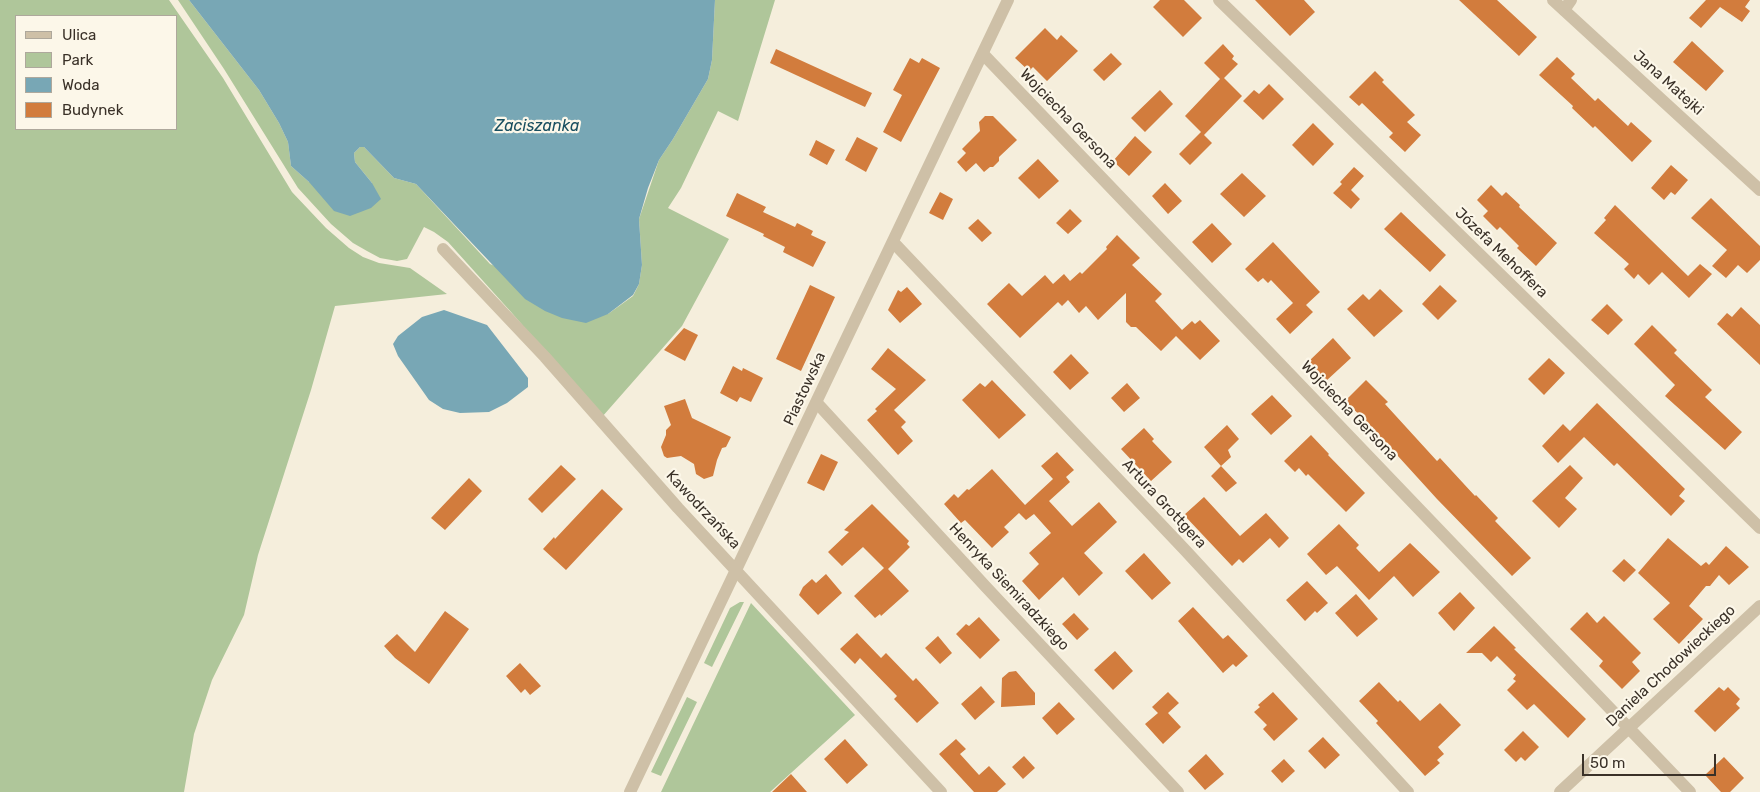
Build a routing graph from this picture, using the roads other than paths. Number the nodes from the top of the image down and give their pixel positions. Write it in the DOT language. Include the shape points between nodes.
graph roads {
  1 [pos="1008,0"];
  2 [pos="1219,0"];
  3 [pos="1553,0"];
  4 [pos="1567,5"];
  5 [pos="983,54"];
  6 [pos="1760,190"];
  7 [pos="893,242"];
  8 [pos="443,249"];
  9 [pos="817,403"];
  10 [pos="1760,528"];
  11 [pos="737,571"];
  12 [pos="1760,606"];
  13 [pos="1629,727"];
  14 [pos="630,792"];
  15 [pos="941,792"];
  16 [pos="1178,792"];
  17 [pos="1408,792"];
  18 [pos="1560,792"];
  19 [pos="1690,792"];
  1 -- 5 [label="street, Piastowska"];
  2 -- 10 [label="street, Józefa Mehoffera"];
  3 -- 4 [label="street, Jana Matejki"];
  4 -- 6 [label="street, Jana Matejki"];
  5 -- 7 [label="street, Piastowska"];
  5 -- 13 [label="street, Wojciecha Gersona"];
  7 -- 9 [label="street, Piastowska"];
  7 -- 17 [label="street, Artura Grottgera"];
  8 -- 11 [label="street, Kawodrzańska" via="546,357"];
  9 -- 11 [label="street, Piastowska"];
  9 -- 16 [label="street, Henryka Siemiradzkiego"];
  11 -- 14 [label="street, Piastowska"];
  11 -- 15 [label="street, Kawodrzańska"];
  12 -- 13 [label="street, Daniela Chodowieckiego"];
  13 -- 18 [label="street, Daniela Chodowieckiego"];
  13 -- 19 [label="street, Wojciecha Gersona"];
}
